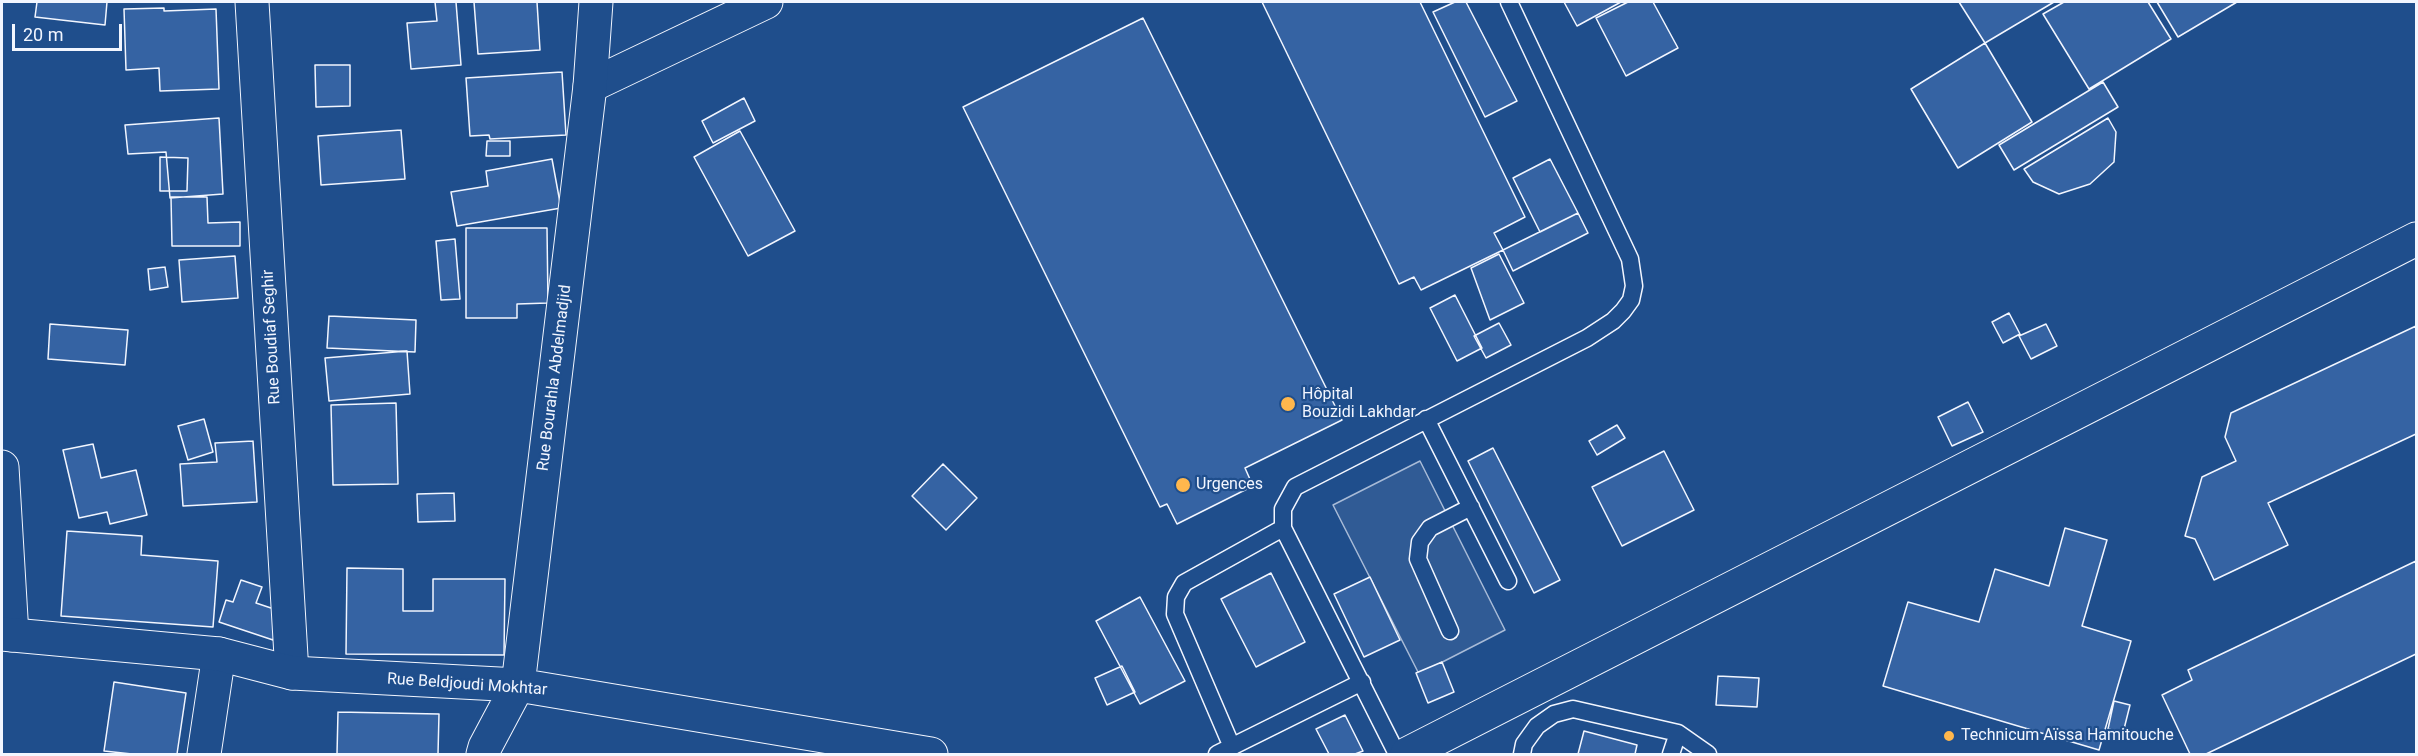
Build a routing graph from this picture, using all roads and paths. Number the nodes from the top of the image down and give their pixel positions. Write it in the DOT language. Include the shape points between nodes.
graph roads {
  1 [pos="252,2"];
  2 [pos="596,2"];
  3 [pos="766,2"];
  4 [pos="1509,2"];
  5 [pos="590,86"];
  6 [pos="2416,239"];
  7 [pos="1426,419"];
  8 [pos="2,467"];
  9 [pos="1471,507"];
  10 [pos="1283,528"];
  11 [pos="1508,581"];
  12 [pos="1450,631"];
  13 [pos="7,635"];
  14 [pos="219,654"];
  15 [pos="292,673"];
  16 [pos="1362,682"];
  17 [pos="518,686"];
  18 [pos="1678,733"];
  19 [pos="1442,745"];
  20 [pos="484,751"];
  21 [pos="1225,751"];
  22 [pos="204,754"];
  23 [pos="931,754"];
  24 [pos="1397,754"];
  25 [pos="1407,754"];
  26 [pos="1522,754"];
  27 [pos="1671,754"];
  28 [pos="1708,754"];
  1 -- 15 [label="street, Rue Boudiaf Seghir"];
  2 -- 5 [label="street, Rue Bourahla Abdelmadjid"];
  3 -- 5 [label="street"];
  4 -- 7 [label="lane" via="1630,258 1634,286 1623,311 1587,338"];
  5 -- 17 [label="street, Rue Bourahla Abdelmadjid"];
  6 -- 19 [label="street"];
  7 -- 9 [label="lane"];
  7 -- 10 [label="lane" via="1295,487 1283,509"];
  8 -- 13 [label="street"];
  9 -- 11 [label="lane"];
  9 -- 12 [label="lane" via="1430,528 1420,542 1418,559"];
  10 -- 16 [label="lane"];
  10 -- 21 [label="lane" via="1184,583 1176,597 1175,614"];
  13 -- 14 [label="street, Rue Beldjoudi Mokhtar"];
  14 -- 15 [label="street, Rue Beldjoudi Mokhtar"];
  14 -- 22 [label="street"];
  15 -- 17 [label="street, Rue Beldjoudi Mokhtar"];
  16 -- 21 [label="lane"];
  16 -- 24 [label="lane"];
  17 -- 20 [label="street, Rue Bourahla Abdelmadjid"];
  17 -- 23 [label="street, Rue Beldjoudi Mokhtar"];
  18 -- 26 [label="lane" via="1572,709 1554,714 1536,726"];
  18 -- 27 [label="lane"];
  18 -- 28 [label="lane"];
  19 -- 25 [label="street"];
}
